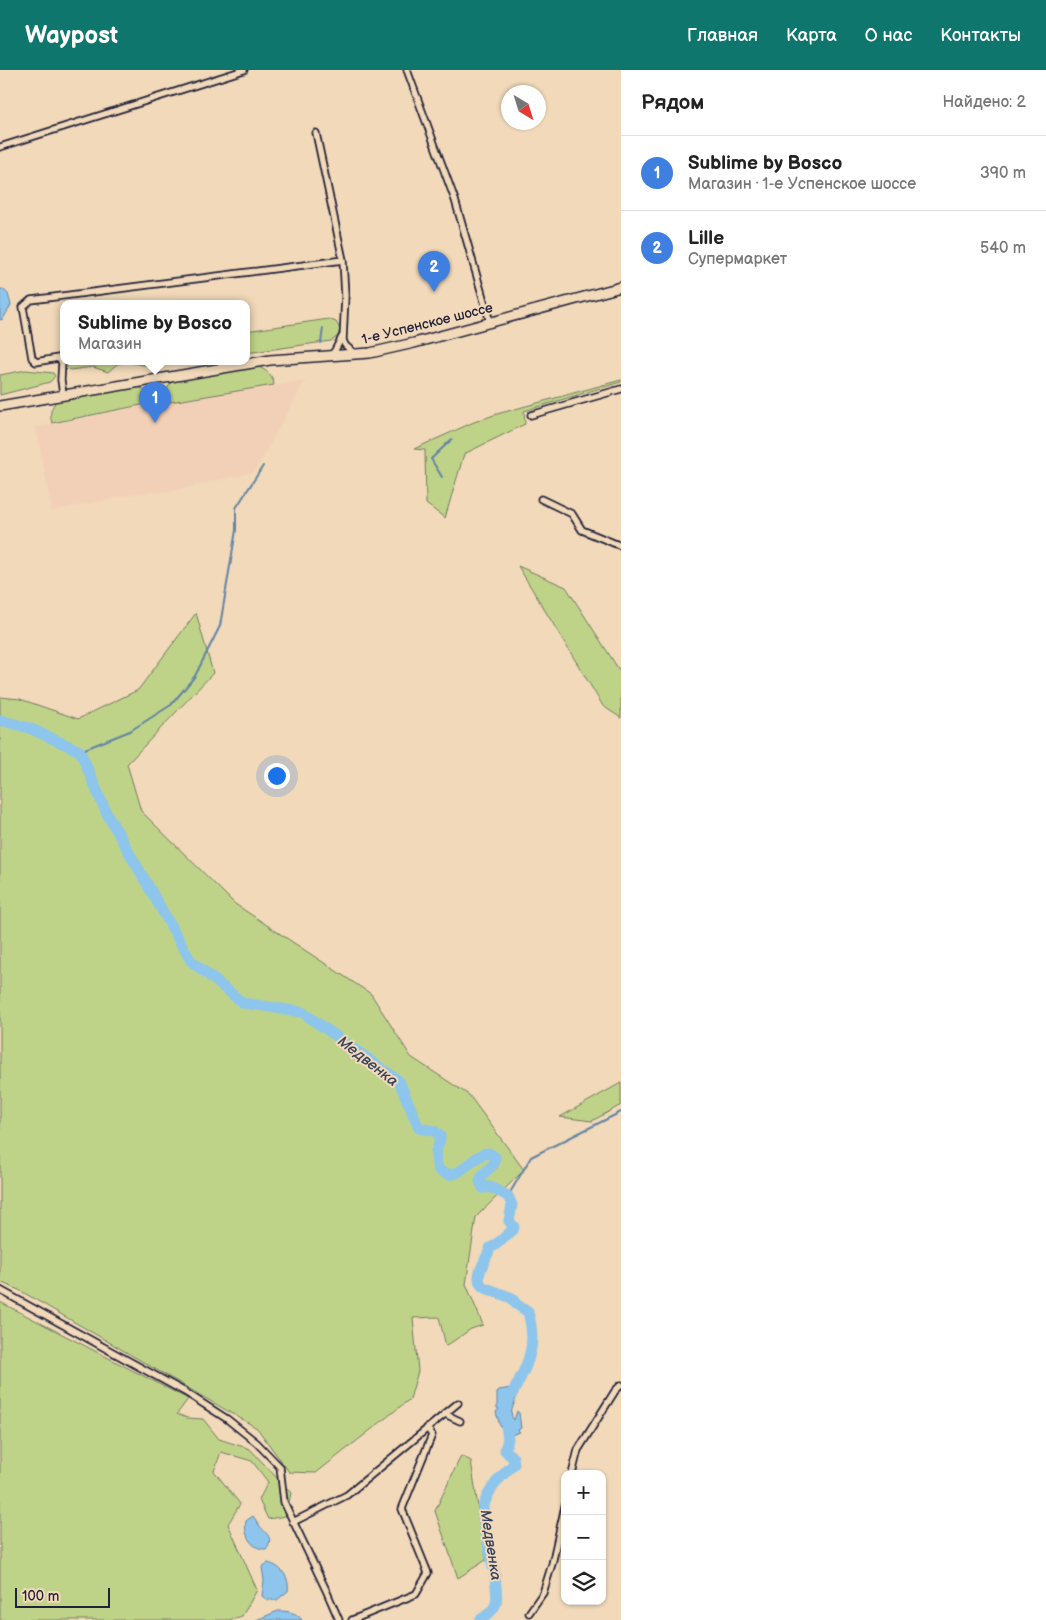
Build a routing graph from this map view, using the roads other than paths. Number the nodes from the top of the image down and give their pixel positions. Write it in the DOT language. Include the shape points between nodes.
graph roads {
  1 [pos="244,70"];
  2 [pos="407,70"];
  3 [pos="316,133"];
  4 [pos="0,147"];
  5 [pos="343,260"];
  6 [pos="621,287"];
  7 [pos="490,322"];
  8 [pos="343,335"];
  9 [pos="356,355"];
  10 [pos="329,356"];
  11 [pos="60,360"];
  12 [pos="250,363"];
  13 [pos="62,365"];
  14 [pos="240,365"];
  15 [pos="621,389"];
  16 [pos="63,394"];
  17 [pos="0,406"];
  18 [pos="530,415"];
  19 [pos="541,499"];
  20 [pos="621,546"];
  21 [pos="0,1290"];
  22 [pos="621,1385"];
  23 [pos="458,1403"];
  24 [pos="445,1414"];
  25 [pos="460,1421"];
  26 [pos="427,1428"];
  27 [pos="573,1470"];
  28 [pos="563,1515"];
  29 [pos="293,1522"];
  30 [pos="529,1613"];
  31 [pos="338,1620"];
  32 [pos="352,1620"];
  1 -- 4 [label="street"];
  2 -- 7 [label="street" via="455,200"];
  3 -- 5 [label="street"];
  5 -- 8 [label="street" via="346,296"];
  5 -- 11 [label="street" via="31,300 23,307 32,358 36,362"];
  6 -- 7 [label="main road, 1-е Успенское шоссе"];
  7 -- 9 [label="main road, 1-е Успенское шоссе"];
  8 -- 9 [label="street" via="345,346"];
  8 -- 10 [label="street"];
  9 -- 10 [label="main road, 1-е Успенское шоссе"];
  10 -- 12 [label="main road, 1-е Успенское шоссе"];
  13 -- 16 [label="street"];
  14 -- 16 [label="main road, 1-е Успенское шоссе"];
  15 -- 18 [label="street"];
  16 -- 17 [label="main road, 1-е Успенское шоссе"];
  19 -- 20 [label="street" via="572,514 582,530"];
  21 -- 29 [label="street" via="186,1392 236,1425 280,1467 284,1502"];
  22 -- 27 [label="street" via="578,1450"];
  23 -- 24 [label="street"];
  24 -- 25 [label="street"];
  24 -- 26 [label="street"];
  26 -- 29 [label="street" via="347,1495"];
  26 -- 32 [label="street" via="432,1436 402,1509 428,1573 416,1594"];
  28 -- 30 [label="street" via="543,1593"];
  29 -- 31 [label="street"];
}
